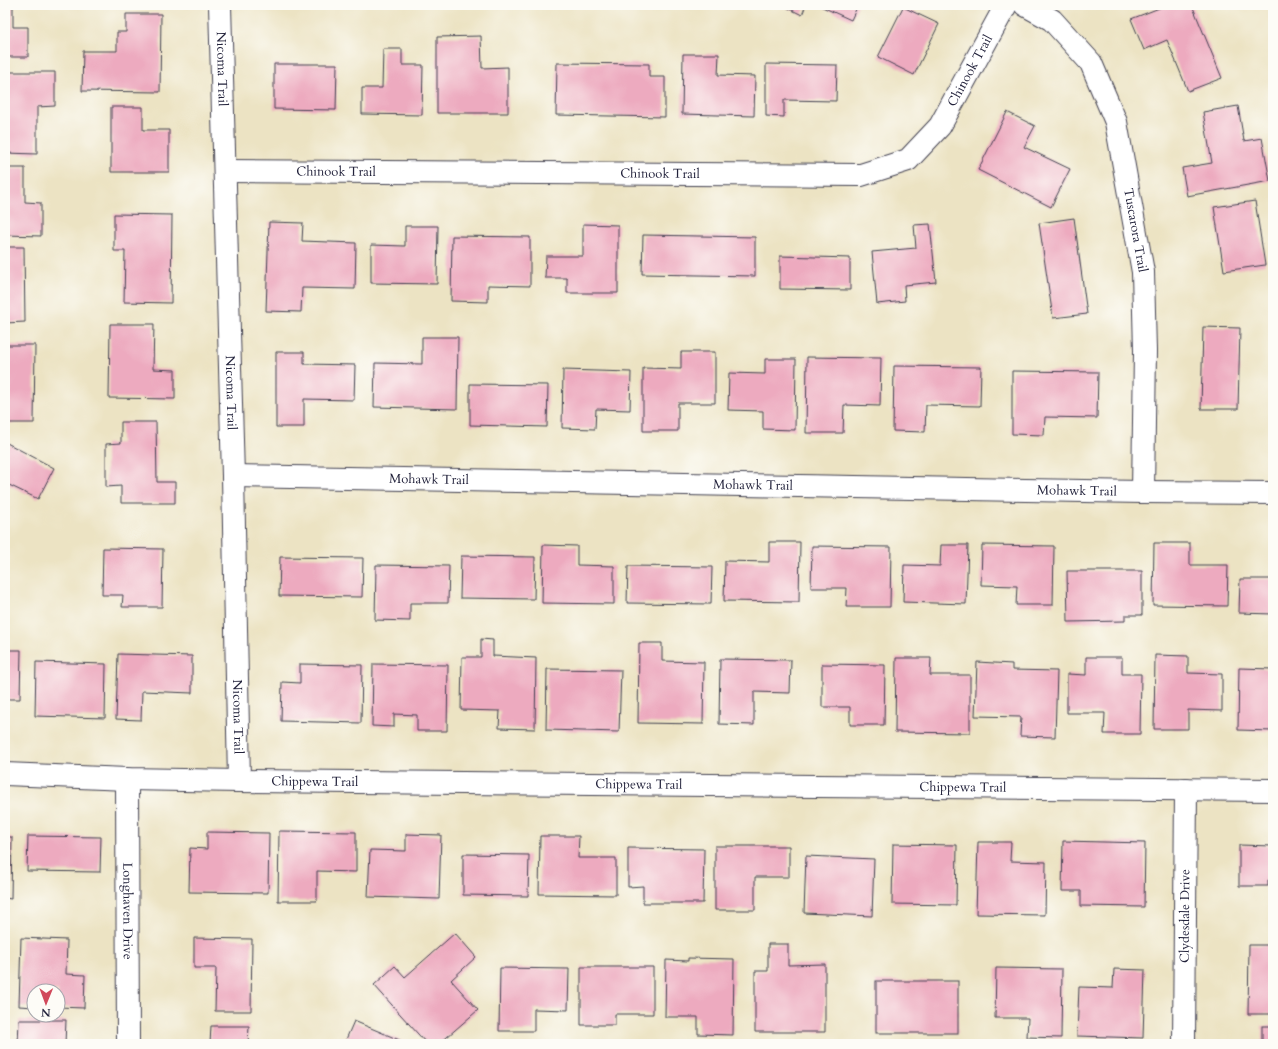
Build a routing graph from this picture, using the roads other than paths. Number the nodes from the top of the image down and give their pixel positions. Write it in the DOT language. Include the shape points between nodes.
graph roads {
  1 [pos="220,5"];
  2 [pos="1006,5"];
  3 [pos="1025,5"];
  4 [pos="225,172"];
  5 [pos="233,476"];
  6 [pos="1143,492"];
  7 [pos="1273,493"];
  8 [pos="5,774"];
  9 [pos="127,779"];
  10 [pos="239,781"];
  11 [pos="1186,789"];
  12 [pos="1273,790"];
  13 [pos="128,1044"];
  14 [pos="1184,1044"];
  1 -- 4 [label="street, Nicoma Trail"];
  2 -- 4 [label="street, Chinook Trail" via="940,126 908,160 862,175"];
  3 -- 6 [label="street, Tuscarora Trail" via="1052,20 1091,63 1116,122 1143,272 1146,351"];
  4 -- 5 [label="street, Nicoma Trail"];
  5 -- 6 [label="street, Mohawk Trail"];
  5 -- 10 [label="street, Nicoma Trail"];
  6 -- 7 [label="street, Mohawk Trail"];
  8 -- 9 [label="street, Chippewa Trail"];
  9 -- 10 [label="street, Chippewa Trail"];
  9 -- 13 [label="street, Longhaven Drive"];
  10 -- 11 [label="street, Chippewa Trail"];
  11 -- 12 [label="street, Chippewa Trail"];
  11 -- 14 [label="street, Clydesdale Drive"];
}
